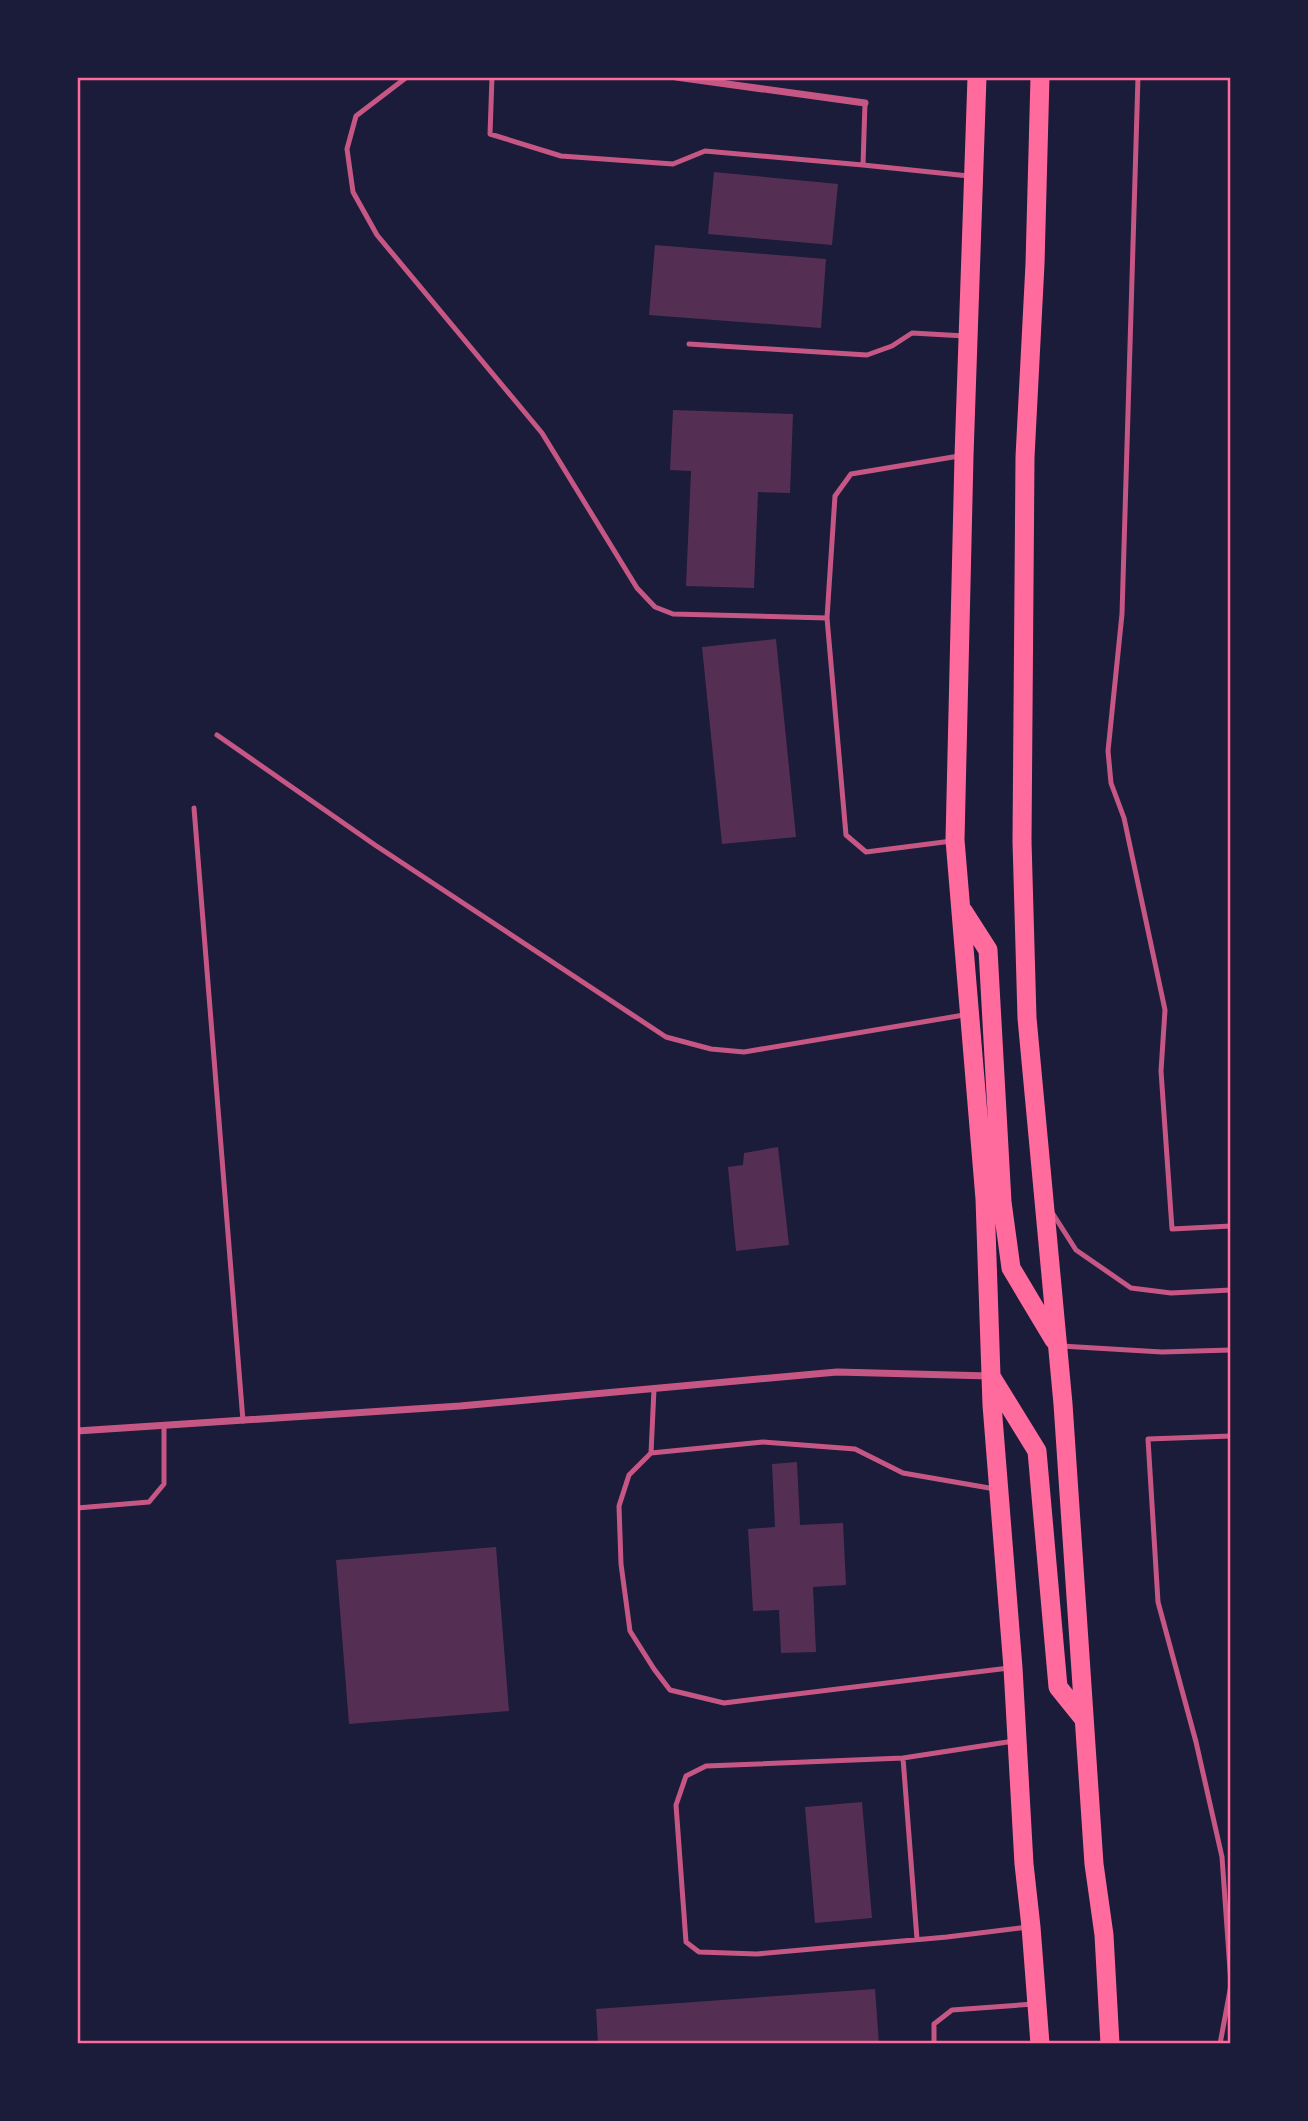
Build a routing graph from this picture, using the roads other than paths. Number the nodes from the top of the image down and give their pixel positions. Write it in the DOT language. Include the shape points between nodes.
graph roads {
  1 [pos="407,77"];
  2 [pos="492,77"];
  3 [pos="676,77"];
  4 [pos="977,77"];
  5 [pos="1040,77"];
  6 [pos="1138,77"];
  7 [pos="865,103"];
  8 [pos="863,165"];
  9 [pos="973,177"];
  10 [pos="968,336"];
  11 [pos="689,344"];
  12 [pos="964,456"];
  13 [pos="827,618"];
  14 [pos="217,735"];
  15 [pos="194,808"];
  16 [pos="955,840"];
  17 [pos="961,907"];
  18 [pos="969,1014"];
  19 [pos="1044,1200"];
  20 [pos="1231,1226"];
  21 [pos="1231,1290"];
  22 [pos="1058,1346"];
  23 [pos="1231,1350"];
  24 [pos="990,1376"];
  25 [pos="654,1389"];
  26 [pos="243,1421"];
  27 [pos="164,1426"];
  28 [pos="77,1431"];
  29 [pos="1231,1436"];
  30 [pos="652,1453"];
  31 [pos="999,1490"];
  32 [pos="77,1508"];
  33 [pos="1013,1668"];
  34 [pos="1083,1718"];
  35 [pos="1017,1740"];
  36 [pos="903,1758"];
  37 [pos="1031,1927"];
  38 [pos="917,1938"];
  39 [pos="1231,1985"];
  40 [pos="1037,2003"];
  41 [pos="934,2044"];
  42 [pos="1040,2044"];
  43 [pos="1110,2044"];
  44 [pos="1220,2044"];
  1 -- 13 [label="lane" via="356,116 346,149 353,192 377,235 542,433 637,587 655,607 673,614"];
  2 -- 8 [label="lane" via="490,134 561,156 673,164 705,151"];
  3 -- 7 [label="street"];
  4 -- 9 [label="highway"];
  5 -- 19 [label="highway" via="1025,457 1022,841 1027,1018"];
  6 -- 20 [label="lane" via="1122,614 1108,751 1111,783 1124,818 1165,1010 1161,1071 1172,1229"];
  7 -- 8 [label="lane"];
  8 -- 9 [label="lane"];
  9 -- 10 [label="highway"];
  10 -- 11 [label="lane" via="912,333 867,355"];
  10 -- 12 [label="highway"];
  12 -- 13 [label="lane" via="851,474 835,496"];
  12 -- 16 [label="highway"];
  13 -- 16 [label="lane" via="846,835 866,852"];
  14 -- 18 [label="lane" via="666,1037 744,1052"];
  15 -- 26 [label="lane"];
  16 -- 17 [label="highway"];
  17 -- 18 [label="highway"];
  17 -- 22 [label="highway" via="988,950 1010,1268"];
  18 -- 24 [label="highway" via="985,1199"];
  19 -- 21 [label="lane" via="1076,1250 1131,1288 1171,1293"];
  19 -- 22 [label="highway"];
  22 -- 23 [label="lane" via="1161,1352"];
  22 -- 34 [label="highway"];
  24 -- 25 [label="street" via="837,1372"];
  24 -- 31 [label="highway"];
  24 -- 34 [label="highway" via="1037,1451 1058,1687"];
  25 -- 26 [label="street"];
  25 -- 30 [label="lane"];
  26 -- 27 [label="street"];
  27 -- 28 [label="street"];
  27 -- 32 [label="lane" via="164,1484 149,1502"];
  29 -- 39 [label="lane" via="1149,1439 1158,1602 1222,1857"];
  30 -- 31 [label="lane" via="763,1442 855,1449 903,1473"];
  30 -- 33 [label="lane" via="629,1475 619,1506 621,1564 629,1631 670,1690 724,1703"];
  31 -- 33 [label="highway"];
  33 -- 35 [label="highway"];
  34 -- 43 [label="highway"];
  35 -- 36 [label="lane"];
  35 -- 37 [label="highway"];
  36 -- 38 [label="lane"];
  36 -- 38 [label="lane" via="706,1766 686,1776 676,1805 686,1942 699,1952 757,1954"];
  37 -- 38 [label="lane"];
  37 -- 40 [label="highway"];
  39 -- 44 [label="lane"];
  40 -- 41 [label="lane" via="952,2010 934,2024"];
  40 -- 42 [label="highway"];
}
